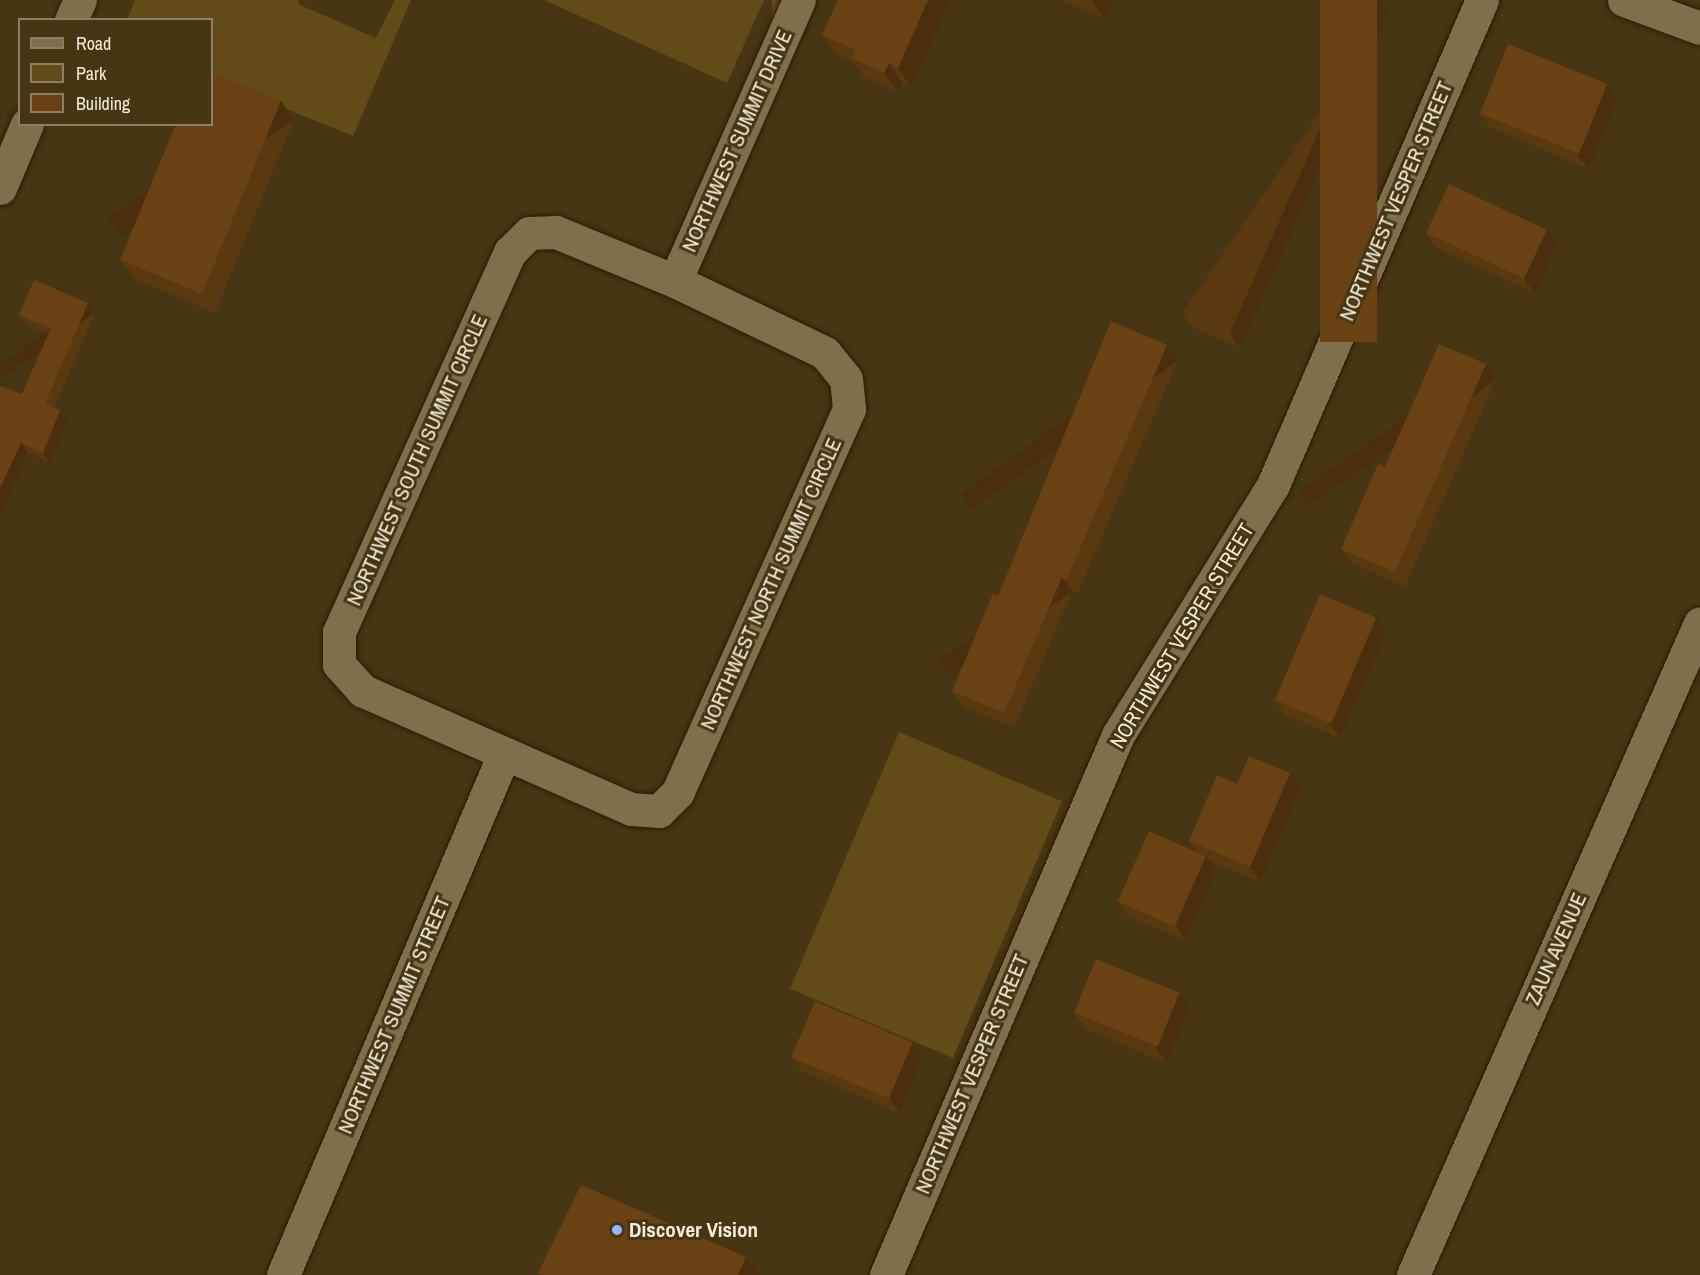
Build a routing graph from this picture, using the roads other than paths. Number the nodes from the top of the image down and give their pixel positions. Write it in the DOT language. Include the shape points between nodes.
graph roads {
  1 [pos="80,0"];
  2 [pos="799,0"];
  3 [pos="1482,0"];
  4 [pos="1624,0"];
  5 [pos="73,18"];
  6 [pos="1700,28"];
  7 [pos="26,126"];
  8 [pos="0,188"];
  9 [pos="675,281"];
  10 [pos="1700,623"];
  11 [pos="504,754"];
  12 [pos="283,1275"];
  13 [pos="886,1275"];
  14 [pos="1413,1275"];
  1 -- 5 [label="street"];
  2 -- 9 [label="street, NORTHWEST SUMMIT DRIVE"];
  3 -- 13 [label="street, NORTHWEST VESPER STREET" via="1273,485 1118,735"];
  4 -- 6 [label="street"];
  7 -- 8 [label="street"];
  9 -- 11 [label="street, NORTHWEST SOUTH SUMMIT CIRCLE" via="556,232 529,233 510,252 339,632 339,664 363,691"];
  9 -- 11 [label="street, NORTHWEST NORTH SUMMIT CIRCLE" via="825,353 846,379 849,409 678,792 659,811 631,809"];
  10 -- 14 [label="street, ZAUN AVENUE"];
  11 -- 12 [label="street, NORTHWEST SUMMIT STREET"];
}
